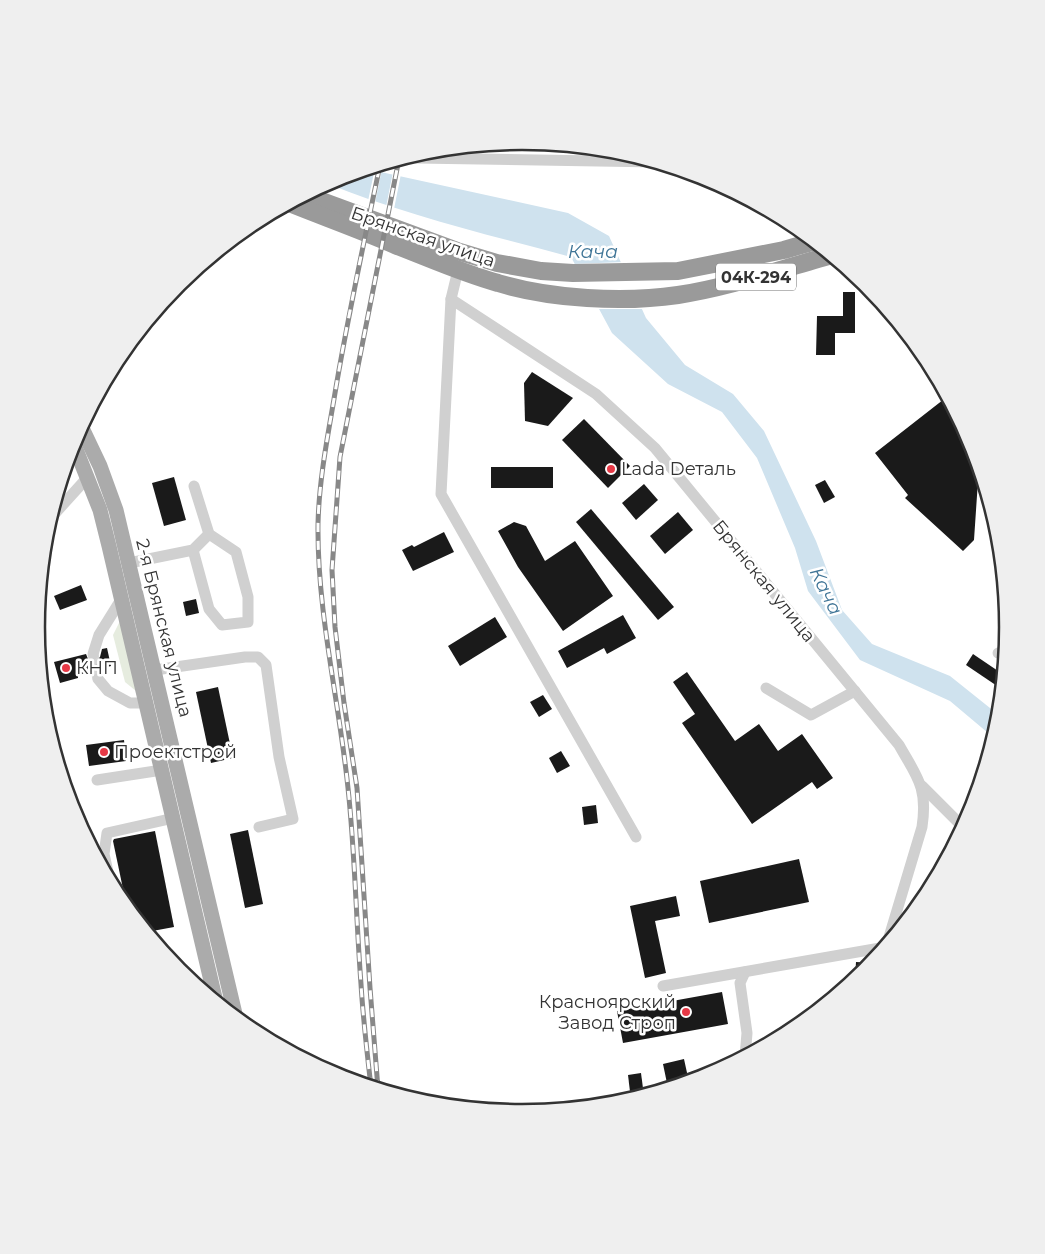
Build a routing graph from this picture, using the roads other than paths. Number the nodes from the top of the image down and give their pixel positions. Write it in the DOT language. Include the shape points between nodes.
graph roads {
  1 [pos="434,158"];
  2 [pos="627,161"];
  3 [pos="313,198"];
  4 [pos="297,206"];
  5 [pos="807,243"];
  6 [pos="824,257"];
  7 [pos="458,270"];
  8 [pos="451,299"];
  9 [pos="85,435"];
  10 [pos="77,454"];
  11 [pos="87,478"];
  12 [pos="194,486"];
  13 [pos="60,508"];
  14 [pos="209,534"];
  15 [pos="193,550"];
  16 [pos="129,563"];
  17 [pos="122,598"];
  18 [pos="93,654"];
  19 [pos="155,670"];
  20 [pos="98,679"];
  21 [pos="766,688"];
  22 [pos="855,691"];
  23 [pos="146,703"];
  24 [pos="162,770"];
  25 [pos="97,780"];
  26 [pos="922,786"];
  27 [pos="174,818"];
  28 [pos="958,822"];
  29 [pos="259,827"];
  30 [pos="636,837"];
  31 [pos="105,859"];
  32 [pos="891,931"];
  33 [pos="875,949"];
  34 [pos="745,972"];
  35 [pos="663,986"];
  36 [pos="213,990"];
  37 [pos="233,1007"];
  38 [pos="745,1049"];
  1 -- 2 [label="street"];
  3 -- 5 [label="highway, Брянская улица / 04К-294" via="457,251 541,271 573,274 678,271"];
  4 -- 7 [label="highway, Брянская улица"];
  6 -- 7 [label="highway, Брянская улица / 04К-294" via="735,283 649,298 574,297 532,291"];
  7 -- 8 [label="street, Брянская улица"];
  8 -- 22 [label="street, Брянская улица" via="596,394 655,448"];
  8 -- 30 [label="street, Брянская улица" via="441,494"];
  9 -- 16 [label="main road, 2-я Брянская улица" via="116,510"];
  10 -- 11 [label="main road, 2-я Брянская улица"];
  11 -- 13 [label="street"];
  11 -- 17 [label="main road, 2-я Брянская улица" via="100,510"];
  12 -- 14 [label="street"];
  14 -- 15 [label="street"];
  14 -- 15 [label="street" via="236,552 248,598 248,622 222,625 209,609"];
  15 -- 16 [label="street"];
  16 -- 19 [label="main road, 2-я Брянская улица"];
  17 -- 18 [label="street" via="99,635"];
  17 -- 23 [label="main road, 2-я Брянская улица"];
  19 -- 29 [label="street" via="245,657 258,657 266,665 278,757 293,819"];
  19 -- 37 [label="main road, 2-я Брянская улица"];
  20 -- 23 [label="street" via="108,691 130,703"];
  21 -- 22 [label="street" via="811,715"];
  22 -- 26 [label="street, Брянская улица" via="899,744"];
  23 -- 24 [label="main road, 2-я Брянская улица"];
  24 -- 25 [label="street"];
  24 -- 27 [label="main road, 2-я Брянская улица"];
  26 -- 28 [label="street"];
  26 -- 32 [label="street, Брянская улица" via="925,808 922,827"];
  27 -- 31 [label="street" via="107,833"];
  27 -- 36 [label="main road, 2-я Брянская улица"];
  33 -- 34 [label="street"];
  34 -- 35 [label="street"];
  34 -- 38 [label="street" via="740,983 747,1033"];
}
